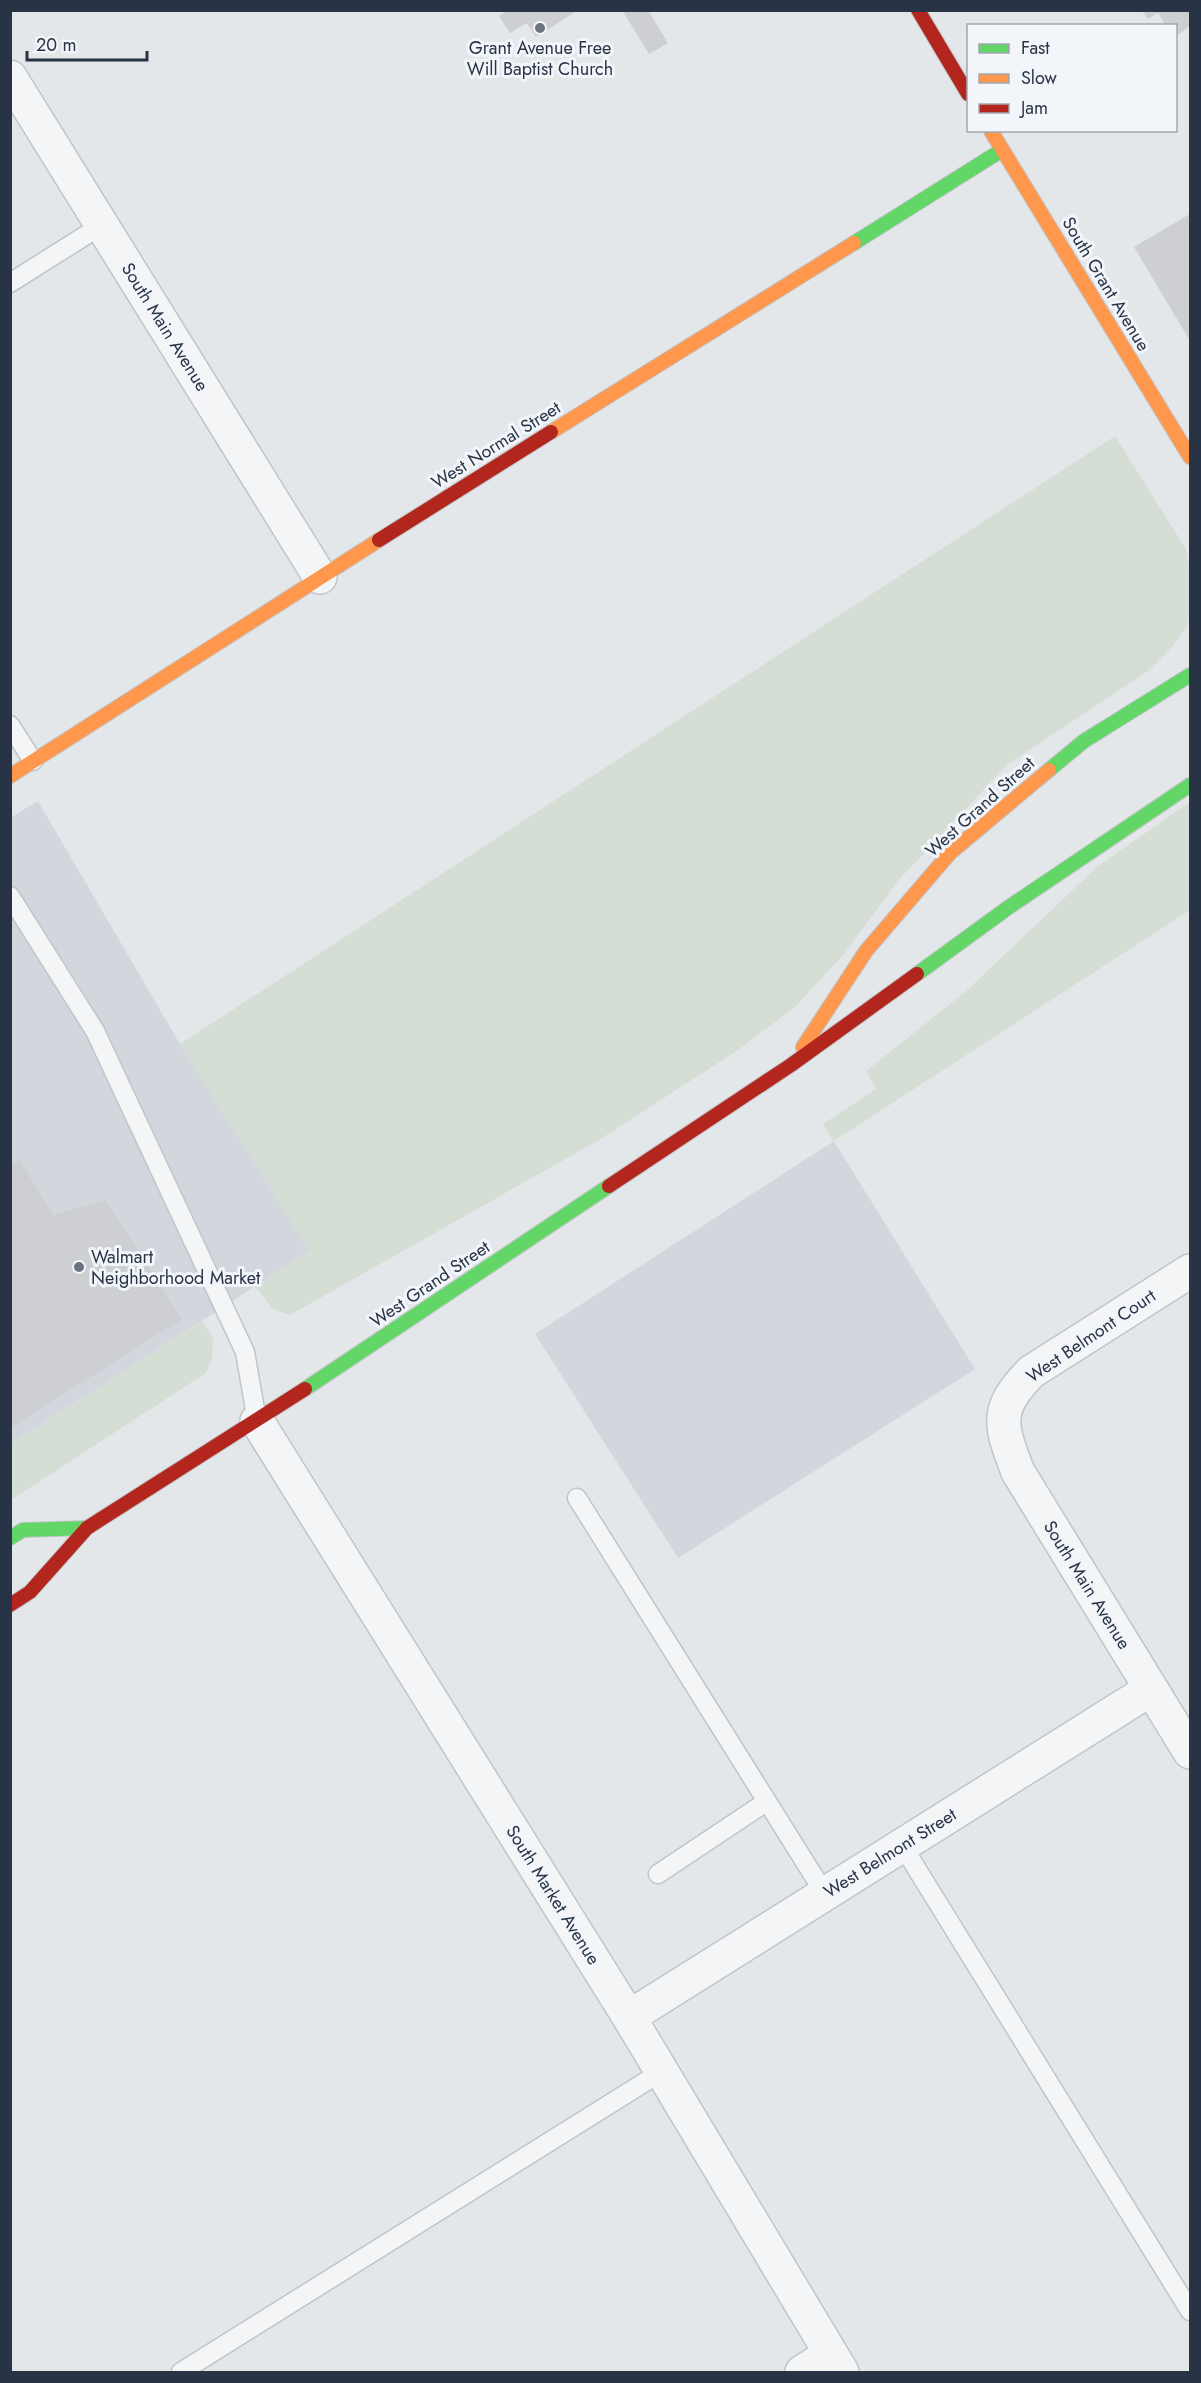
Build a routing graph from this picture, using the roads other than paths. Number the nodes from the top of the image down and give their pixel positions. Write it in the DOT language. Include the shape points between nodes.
graph roads {
  1 [pos="918,10"];
  2 [pos="10,77"];
  3 [pos="967,91"];
  4 [pos="992,132"];
  5 [pos="1002,150"];
  6 [pos="102,225"];
  7 [pos="10,282"];
  8 [pos="1191,457"];
  9 [pos="320,577"];
  10 [pos="1191,675"];
  11 [pos="10,725"];
  12 [pos="33,761"];
  13 [pos="10,776"];
  14 [pos="1191,785"];
  15 [pos="10,896"];
  16 [pos="791,1065"];
  17 [pos="1191,1271"];
  18 [pos="1003,1411"];
  19 [pos="257,1420"];
  20 [pos="577,1498"];
  21 [pos="87,1528"];
  22 [pos="10,1538"];
  23 [pos="10,1605"];
  24 [pos="1151,1689"];
  25 [pos="1191,1752"];
  26 [pos="766,1802"];
  27 [pos="902,1845"];
  28 [pos="658,1874"];
  29 [pos="825,1894"];
  30 [pos="629,2017"];
  31 [pos="661,2072"];
  32 [pos="1191,2311"];
  33 [pos="836,2363"];
  34 [pos="181,2373"];
  35 [pos="802,2373"];
  1 -- 3 [label="main road"];
  2 -- 6 [label="street, South Main Avenue"];
  4 -- 5 [label="main road, South Grant Avenue"];
  5 -- 8 [label="main road, South Grant Avenue"];
  5 -- 9 [label="main road, West Normal Street"];
  6 -- 7 [label="lane"];
  6 -- 9 [label="street, South Main Avenue"];
  9 -- 12 [label="main road, West Normal Street"];
  10 -- 16 [label="main road, West Grand Street" via="1084,741 950,853 866,951"];
  11 -- 12 [label="lane"];
  12 -- 13 [label="main road, West Normal Street"];
  14 -- 16 [label="main road, West Grand Street" via="1009,907"];
  15 -- 19 [label="lane" via="100,1041 245,1352"];
  16 -- 19 [label="main road, West Grand Street"];
  17 -- 18 [label="street, West Belmont Court" via="1031,1372 1014,1389"];
  18 -- 24 [label="street, South Main Avenue" via="1005,1440 1018,1472"];
  19 -- 21 [label="main road, West Grand Street"];
  19 -- 30 [label="street, South Market Avenue"];
  20 -- 26 [label="lane"];
  21 -- 22 [label="main road" via="24,1530"];
  21 -- 23 [label="main road, West Grand Street" via="30,1592"];
  24 -- 25 [label="street, South Main Avenue"];
  24 -- 27 [label="street, West Belmont Street"];
  26 -- 28 [label="lane"];
  26 -- 29 [label="lane"];
  27 -- 29 [label="street, West Belmont Street"];
  27 -- 32 [label="lane"];
  29 -- 30 [label="street, West Belmont Street"];
  30 -- 31 [label="street, South Market Avenue"];
  31 -- 33 [label="street, South Market Avenue"];
  31 -- 34 [label="lane"];
  33 -- 35 [label="street"];
}
